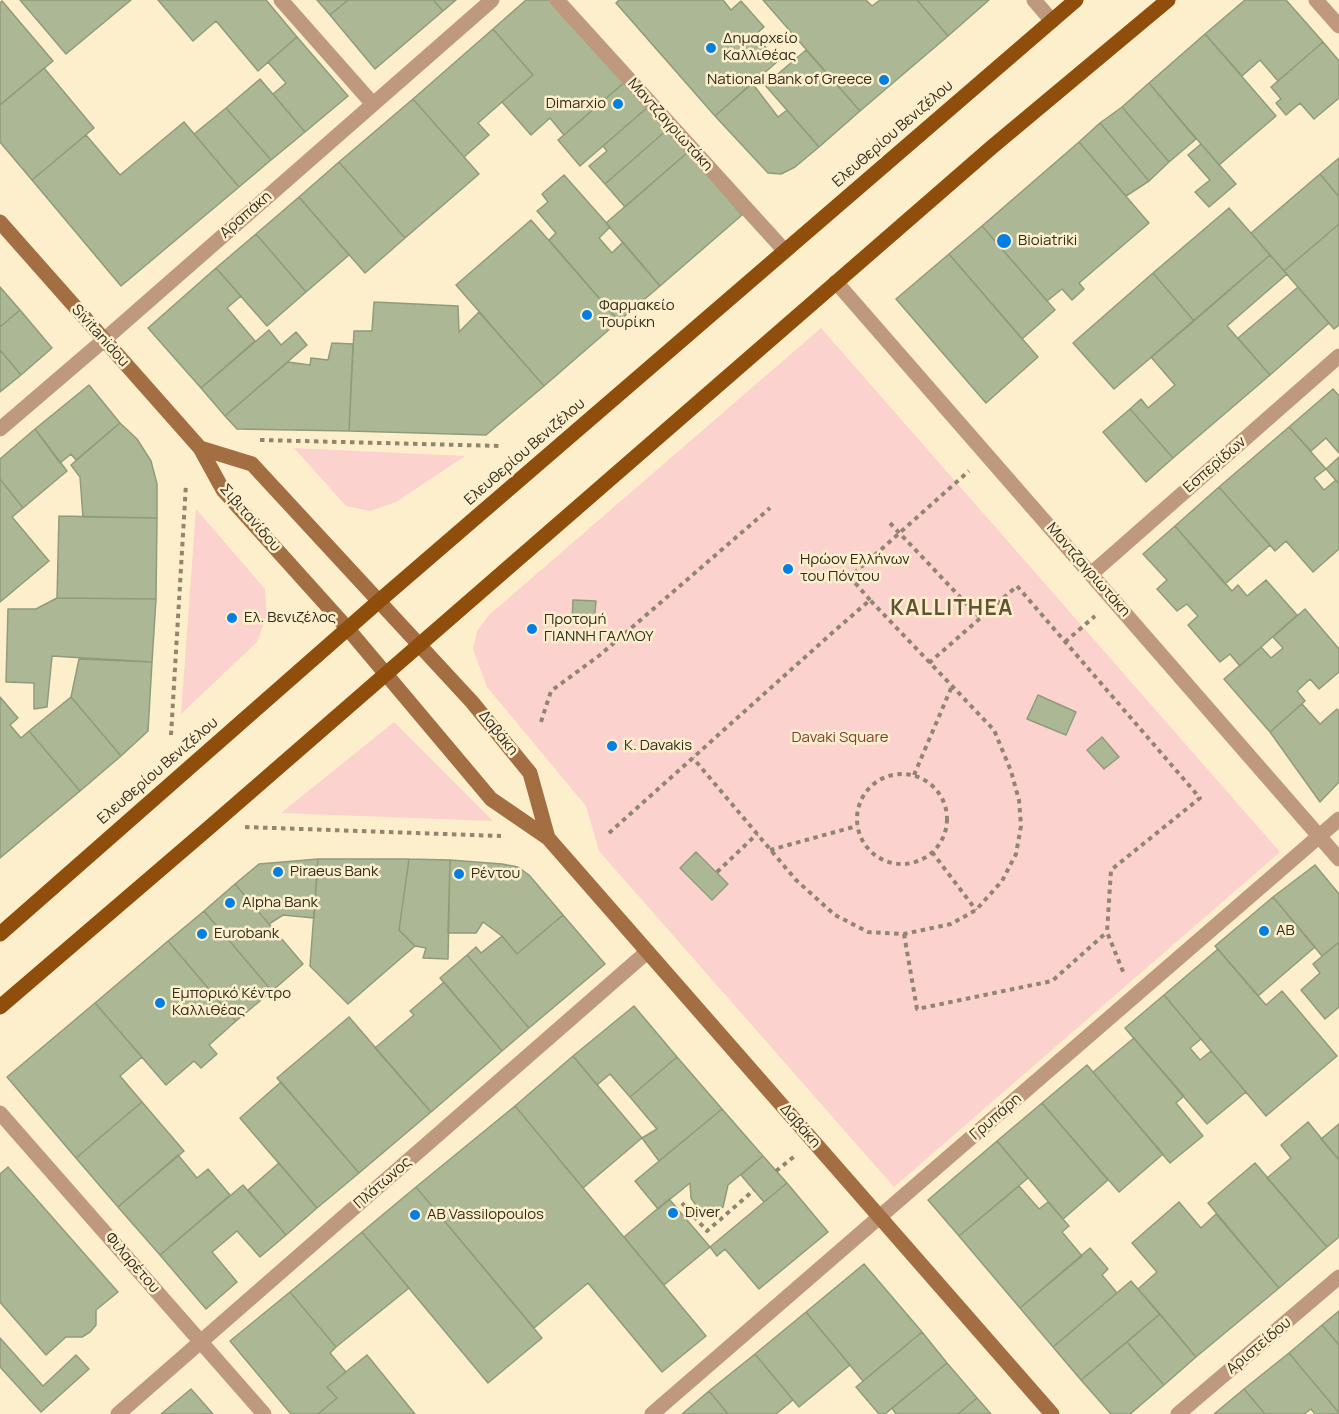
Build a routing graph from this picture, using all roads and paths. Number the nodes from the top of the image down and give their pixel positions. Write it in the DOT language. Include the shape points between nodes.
graph roads {
  1 [pos="281,0"];
  2 [pos="492,0"];
  3 [pos="557,0"];
  4 [pos="1034,0"];
  5 [pos="1076,0"];
  6 [pos="1168,0"];
  7 [pos="1316,0"];
  8 [pos="1052,21"];
  9 [pos="1339,26"];
  10 [pos="372,103"];
  11 [pos="0,222"];
  12 [pos="784,250"];
  13 [pos="836,282"];
  14 [pos="104,340"];
  15 [pos="1339,356"];
  16 [pos="0,429"];
  17 [pos="254,440"];
  18 [pos="502,446"];
  19 [pos="200,448"];
  20 [pos="987,454"];
  21 [pos="186,484"];
  22 [pos="770,508"];
  23 [pos="890,523"];
  24 [pos="899,532"];
  25 [pos="1091,574"];
  26 [pos="1113,599"];
  27 [pos="870,600"];
  28 [pos="379,602"];
  29 [pos="980,618"];
  30 [pos="348,629"];
  31 [pos="1065,642"];
  32 [pos="420,645"];
  33 [pos="929,663"];
  34 [pos="386,674"];
  35 [pos="952,686"];
  36 [pos="541,722"];
  37 [pos="171,735"];
  38 [pos="693,758"];
  39 [pos="914,775"];
  40 [pos="1339,819"];
  41 [pos="211,826"];
  42 [pos="857,826"];
  43 [pos="609,833"];
  44 [pos="757,834"];
  45 [pos="501,836"];
  46 [pos="1319,836"];
  47 [pos="548,838"];
  48 [pos="770,850"];
  49 [pos="932,852"];
  50 [pos="1339,859"];
  51 [pos="717,872"];
  52 [pos="976,910"];
  53 [pos="1107,932"];
  54 [pos="0,934"];
  55 [pos="904,934"];
  56 [pos="647,952"];
  57 [pos="1133,997"];
  58 [pos="0,1007"];
  59 [pos="0,1113"];
  60 [pos="754,1190"];
  61 [pos="682,1203"];
  62 [pos="879,1217"];
  63 [pos="1339,1277"];
  64 [pos="201,1342"];
  65 [pos="118,1414"];
  66 [pos="264,1414"];
  67 [pos="652,1414"];
  68 [pos="1052,1414"];
  69 [pos="1178,1414"];
  1 -- 10 [label="street"];
  2 -- 10 [label="street, Αραπάκη"];
  3 -- 12 [label="street, Μαντζαγριωτάκη"];
  4 -- 8 [label="street"];
  5 -- 8 [label="main road, Ελευθερίου Βενιζέλου"];
  6 -- 13 [label="main road"];
  7 -- 9 [label="street"];
  8 -- 12 [label="main road, Ελευθερίου Βενιζέλου"];
  10 -- 14 [label="street, Αραπάκη"];
  11 -- 14 [label="main road, Sivitanidou"];
  12 -- 28 [label="main road, Ελευθερίου Βενιζέλου"];
  13 -- 20 [label="street, Μαντζαγριωτάκη"];
  13 -- 32 [label="main road"];
  14 -- 16 [label="street, Αραπάκη"];
  14 -- 19 [label="main road, Sivitanidou"];
  15 -- 25 [label="street, Εσπερίδων"];
  17 -- 18 [label="path"];
  19 -- 28 [label="main road, Σιβιτανίδου" via="252,464"];
  19 -- 30 [label="main road, Σιβιτανίδου" via="223,490"];
  20 -- 24 [label="path"];
  20 -- 25 [label="street, Μαντζαγριωτάκη"];
  21 -- 37 [label="path"];
  22 -- 36 [label="path" via="600,655 551,692"];
  23 -- 24 [label="path"];
  24 -- 27 [label="path" via="850,578"];
  24 -- 29 [label="path"];
  25 -- 26 [label="street, Μαντζαγριωτάκη"];
  26 -- 31 [label="path"];
  26 -- 46 [label="street, Μαντζαγριωτάκη"];
  27 -- 33 [label="path"];
  27 -- 38 [label="path"];
  28 -- 30 [label="main road, Ελευθερίου Βενιζέλου"];
  28 -- 32 [label="main road, Σιβιτανίδου"];
  29 -- 31 [label="path" via="1017,586"];
  29 -- 33 [label="path"];
  30 -- 34 [label="main road, Σιβιτανίδου"];
  30 -- 54 [label="main road, Ελευθερίου Βενιζέλου"];
  31 -- 53 [label="path" via="1200,798 1111,870"];
  32 -- 34 [label="main road"];
  32 -- 47 [label="main road, Δαβάκη" via="530,773"];
  33 -- 35 [label="path"];
  34 -- 41 [label="main road"];
  34 -- 47 [label="main road, Δαβάκη" via="491,799"];
  35 -- 39 [label="path"];
  35 -- 52 [label="path" via="994,730 1020,800 1016,854 1002,881"];
  38 -- 43 [label="path"];
  38 -- 44 [label="path"];
  39 -- 42 [label="path" via="899,773 871,785 861,797"];
  39 -- 49 [label="path" via="939,792 945,806 944,836"];
  40 -- 46 [label="street, Γρυπάρη"];
  41 -- 45 [label="path"];
  41 -- 58 [label="main road"];
  42 -- 48 [label="path"];
  42 -- 49 [label="path" via="861,840 882,860 912,863"];
  44 -- 48 [label="path"];
  44 -- 51 [label="path"];
  46 -- 50 [label="street, Μαντζαγριωτάκη"];
  46 -- 57 [label="street, Γρυπάρη"];
  47 -- 56 [label="main road, Δαβάκη"];
  48 -- 55 [label="path" via="795,880 835,915 868,932"];
  49 -- 52 [label="path"];
  52 -- 55 [label="path" via="951,924"];
  53 -- 55 [label="path" via="1052,981 917,1009"];
  53 -- 57 [label="path"];
  56 -- 62 [label="main road, Δαβάκη"];
  56 -- 64 [label="street, Πλάτωνος"];
  57 -- 62 [label="street, Γρυπάρη"];
  59 -- 64 [label="street, Φιλαρέτου"];
  60 -- 61 [label="path" via="706,1231"];
  62 -- 67 [label="street, Γρυπάρη"];
  62 -- 68 [label="main road, Δαβάκη"];
  63 -- 69 [label="street, Αριστείδου"];
  64 -- 65 [label="street, Πλάτωνος"];
  64 -- 66 [label="street, Φιλαρέτου"];
}
